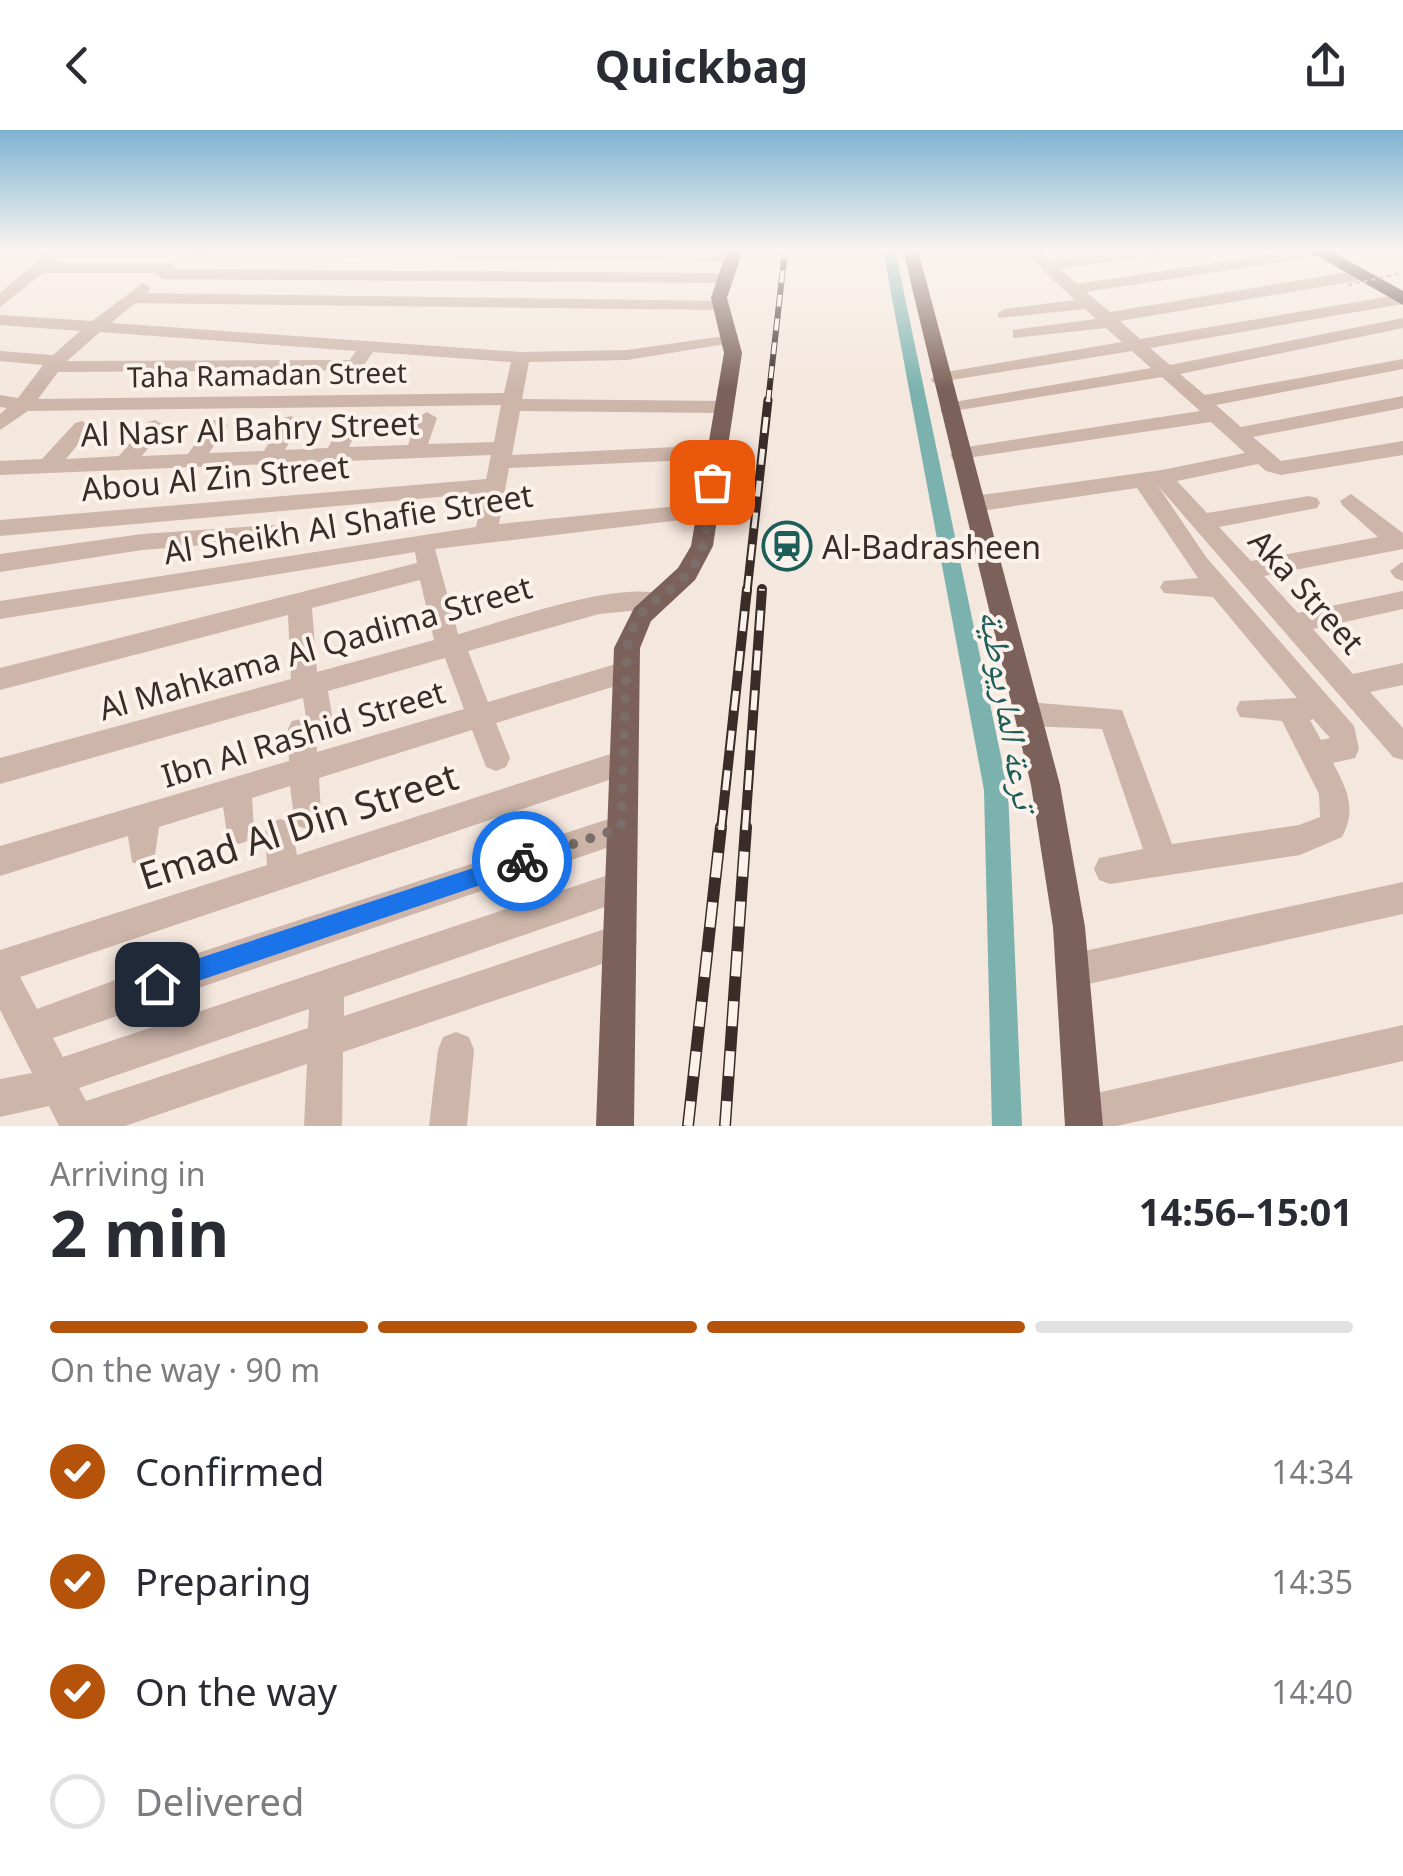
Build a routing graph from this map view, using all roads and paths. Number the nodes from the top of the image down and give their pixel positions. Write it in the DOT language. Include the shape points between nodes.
graph roads {
  1 [pos="255,296"];
  2 [pos="727,296"];
  3 [pos="921,296"];
  4 [pos="1083,296"];
  5 [pos="1253,296"];
  6 [pos="130,298"];
  7 [pos="1402,299"];
  8 [pos="252,300"];
  9 [pos="1090,303"];
  10 [pos="1005,314"];
  11 [pos="456,317"];
  12 [pos="0,320"];
  13 [pos="725,320"];
  14 [pos="1108,320"];
  15 [pos="1403,323"];
  16 [pos="92,327"];
  17 [pos="1019,334"];
  18 [pos="289,341"];
  19 [pos="368,346"];
  20 [pos="1193,347"];
  21 [pos="1143,350"];
  22 [pos="0,356"];
  23 [pos="521,357"];
  24 [pos="54,364"];
  25 [pos="1403,364"];
  26 [pos="275,366"];
  27 [pos="1166,371"];
  28 [pos="940,379"];
  29 [pos="0,401"];
  30 [pos="512,402"];
  31 [pos="1403,402"];
  32 [pos="23,404"];
  33 [pos="723,407"];
  34 [pos="948,409"];
  35 [pos="1208,409"];
  36 [pos="427,418"];
  37 [pos="291,422"];
  38 [pos="0,424"];
  39 [pos="218,425"];
  40 [pos="349,425"];
  41 [pos="155,426"];
  42 [pos="82,427"];
  43 [pos="1236,434"];
  44 [pos="1403,448"];
  45 [pos="416,451"];
  46 [pos="716,452"];
  47 [pos="336,454"];
  48 [pos="960,454"];
  49 [pos="501,455"];
  50 [pos="271,457"];
  51 [pos="194,460"];
  52 [pos="1270,462"];
  53 [pos="125,463"];
  54 [pos="48,466"];
  55 [pos="0,468"];
  56 [pos="1152,478"];
  57 [pos="495,485"];
  58 [pos="1351,501"];
  59 [pos="1309,502"];
  60 [pos="974,504"];
  61 [pos="707,510"];
  62 [pos="1202,522"];
  63 [pos="0,528"];
  64 [pos="486,533"];
  65 [pos="275,534"];
  66 [pos="1401,541"];
  67 [pos="426,556"];
  68 [pos="0,564"];
  69 [pos="1245,571"];
  70 [pos="1172,587"];
  71 [pos="1219,588"];
  72 [pos="1403,600"];
  73 [pos="651,601"];
  74 [pos="299,602"];
  75 [pos="0,610"];
  76 [pos="1293,624"];
  77 [pos="451,645"];
  78 [pos="626,672"];
  79 [pos="1403,674"];
  80 [pos="0,680"];
  81 [pos="309,684"];
  82 [pos="1348,686"];
  83 [pos="1250,708"];
  84 [pos="1290,710"];
  85 [pos="1323,710"];
  86 [pos="1028,714"];
  87 [pos="481,717"];
  88 [pos="1403,748"];
  89 [pos="1313,753"];
  90 [pos="496,758"];
  91 [pos="622,763"];
  92 [pos="304,769"];
  93 [pos="0,771"];
  94 [pos="237,789"];
  95 [pos="306,815"];
  96 [pos="144,817"];
  97 [pos="621,828"];
  98 [pos="239,830"];
  99 [pos="280,834"];
  100 [pos="143,851"];
  101 [pos="1162,860"];
  102 [pos="0,861"];
  103 [pos="1110,869"];
  104 [pos="283,874"];
  105 [pos="620,887"];
  106 [pos="1403,898"];
  107 [pos="620,942"];
  108 [pos="0,970"];
  109 [pos="1074,970"];
  110 [pos="327,986"];
  111 [pos="31,1030"];
  112 [pos="326,1042"];
  113 [pos="1403,1043"];
  114 [pos="456,1050"];
  115 [pos="56,1082"];
  116 [pos="0,1098"];
  117 [pos="1083,1120"];
  118 [pos="79,1124"];
  119 [pos="324,1126"];
  120 [pos="448,1126"];
  121 [pos="616,1126"];
  1 -- 8 [label="street"];
  2 -- 13 [label="main road"];
  3 -- 28 [label="main road"];
  4 -- 9 [label="street"];
  5 -- 14 [label="street"];
  6 -- 8 [label="street"];
  6 -- 16 [label="street"];
  7 -- 21 [label="street"];
  8 -- 13 [label="street"];
  9 -- 10 [label="street"];
  9 -- 14 [label="street"];
  11 -- 13 [label="street"];
  12 -- 16 [label="street"];
  13 -- 23 [label="street" via="626,355"];
  13 -- 33 [label="main road"];
  14 -- 17 [label="street"];
  14 -- 21 [label="street"];
  15 -- 27 [label="street"];
  16 -- 18 [label="street"];
  16 -- 24 [label="street"];
  18 -- 19 [label="street"];
  18 -- 26 [label="street"];
  19 -- 23 [label="street"];
  19 -- 26 [label="street" via="357,365"];
  20 -- 21 [label="street"];
  21 -- 27 [label="street"];
  21 -- 28 [label="street"];
  22 -- 24 [label="street"];
  23 -- 30 [label="street"];
  24 -- 26 [label="street"];
  24 -- 32 [label="street"];
  25 -- 35 [label="street"];
  27 -- 34 [label="street"];
  27 -- 35 [label="street"];
  28 -- 34 [label="main road"];
  29 -- 32 [label="street, Taha Ramadan Street"];
  30 -- 32 [label="street, Taha Ramadan Street"];
  30 -- 33 [label="street, Taha Ramadan Street"];
  30 -- 49 [label="street"];
  31 -- 43 [label="street"];
  32 -- 38 [label="street"];
  33 -- 46 [label="main road"];
  34 -- 48 [label="main road"];
  35 -- 43 [label="street"];
  35 -- 48 [label="street"];
  36 -- 45 [label="street"];
  37 -- 50 [label="street"];
  39 -- 51 [label="street"];
  40 -- 47 [label="street"];
  41 -- 53 [label="street"];
  42 -- 54 [label="street"];
  43 -- 52 [label="street"];
  44 -- 52 [label="street"];
  45 -- 47 [label="street, Al Nasr Al Bahry Street"];
  45 -- 49 [label="street, Al Nasr Al Bahry Street"];
  46 -- 49 [label="street, Al Nasr Al Bahry Street"];
  46 -- 61 [label="main road"];
  47 -- 50 [label="street, Al Nasr Al Bahry Street"];
  48 -- 60 [label="main road"];
  49 -- 57 [label="street"];
  50 -- 51 [label="street, Al Nasr Al Bahry Street"];
  51 -- 53 [label="street, Al Nasr Al Bahry Street"];
  52 -- 56 [label="street"];
  53 -- 54 [label="street, Al Nasr Al Bahry Street"];
  54 -- 55 [label="street, Al Nasr Al Bahry Street"];
  56 -- 60 [label="street"];
  56 -- 62 [label="street, Aka Street"];
  56 -- 71 [label="street" via="1159,509"];
  57 -- 63 [label="street, Abou Al Zin Street"];
  57 -- 64 [label="street"];
  58 -- 66 [label="street"];
  59 -- 62 [label="street"];
  60 -- 86 [label="main road"];
  61 -- 64 [label="street, Al Sheikh Al Shafie Street"];
  61 -- 73 [label="main road" via="692,569"];
  62 -- 69 [label="street, Aka Street"];
  64 -- 67 [label="street, Al Sheikh Al Shafie Street"];
  65 -- 68 [label="street" via="142,542"];
  66 -- 69 [label="street"];
  67 -- 74 [label="street"];
  67 -- 75 [label="street, Al Sheikh Al Shafie Street"];
  67 -- 77 [label="street"];
  69 -- 76 [label="street, Aka Street"];
  70 -- 71 [label="street"];
  71 -- 85 [label="street"];
  72 -- 76 [label="street"];
  73 -- 77 [label="street, Al Mahkama Al Qadima Street" via="599,605"];
  73 -- 78 [label="main road" via="632,628"];
  74 -- 80 [label="street"];
  74 -- 81 [label="street"];
  76 -- 82 [label="street, Aka Street"];
  77 -- 81 [label="street, Al Mahkama Al Qadima Street"];
  77 -- 87 [label="street"];
  78 -- 87 [label="street, Ibn Al Rashid Street"];
  78 -- 91 [label="main road"];
  79 -- 82 [label="street"];
  81 -- 92 [label="street"];
  81 -- 93 [label="street, Al Mahkama Al Qadima Street"];
  82 -- 88 [label="street, Aka Street"];
  83 -- 84 [label="street"];
  84 -- 85 [label="street"];
  84 -- 89 [label="street"];
  85 -- 89 [label="street" via="1344,735 1345,749"];
  86 -- 101 [label="street" via="1112,718"];
  86 -- 109 [label="main road" via="1060,859"];
  87 -- 90 [label="street"];
  87 -- 92 [label="street, Ibn Al Rashid Street"];
  89 -- 101 [label="street" via="1338,806 1331,827 1300,840"];
  91 -- 97 [label="main road"];
  91 -- 104 [label="street, Emad Al Din Street"];
  92 -- 94 [label="street, Ibn Al Rashid Street"];
  92 -- 95 [label="street"];
  94 -- 96 [label="street, Ibn Al Rashid Street"];
  94 -- 98 [label="street"];
  96 -- 100 [label="street"];
  96 -- 102 [label="street, Ibn Al Rashid Street"];
  97 -- 105 [label="main road"];
  97 -- 111 [label="street"];
  99 -- 104 [label="street"];
  101 -- 103 [label="street"];
  104 -- 108 [label="street, Emad Al Din Street"];
  105 -- 107 [label="main road"];
  105 -- 110 [label="street"];
  106 -- 109 [label="street"];
  107 -- 112 [label="street"];
  107 -- 121 [label="main road"];
  108 -- 111 [label="street"];
  109 -- 117 [label="main road"];
  110 -- 112 [label="street"];
  110 -- 115 [label="street"];
  111 -- 115 [label="street"];
  112 -- 118 [label="street"];
  112 -- 119 [label="street"];
  113 -- 117 [label="street"];
  114 -- 120 [label="street"];
  115 -- 116 [label="street"];
  115 -- 118 [label="street"];
}
